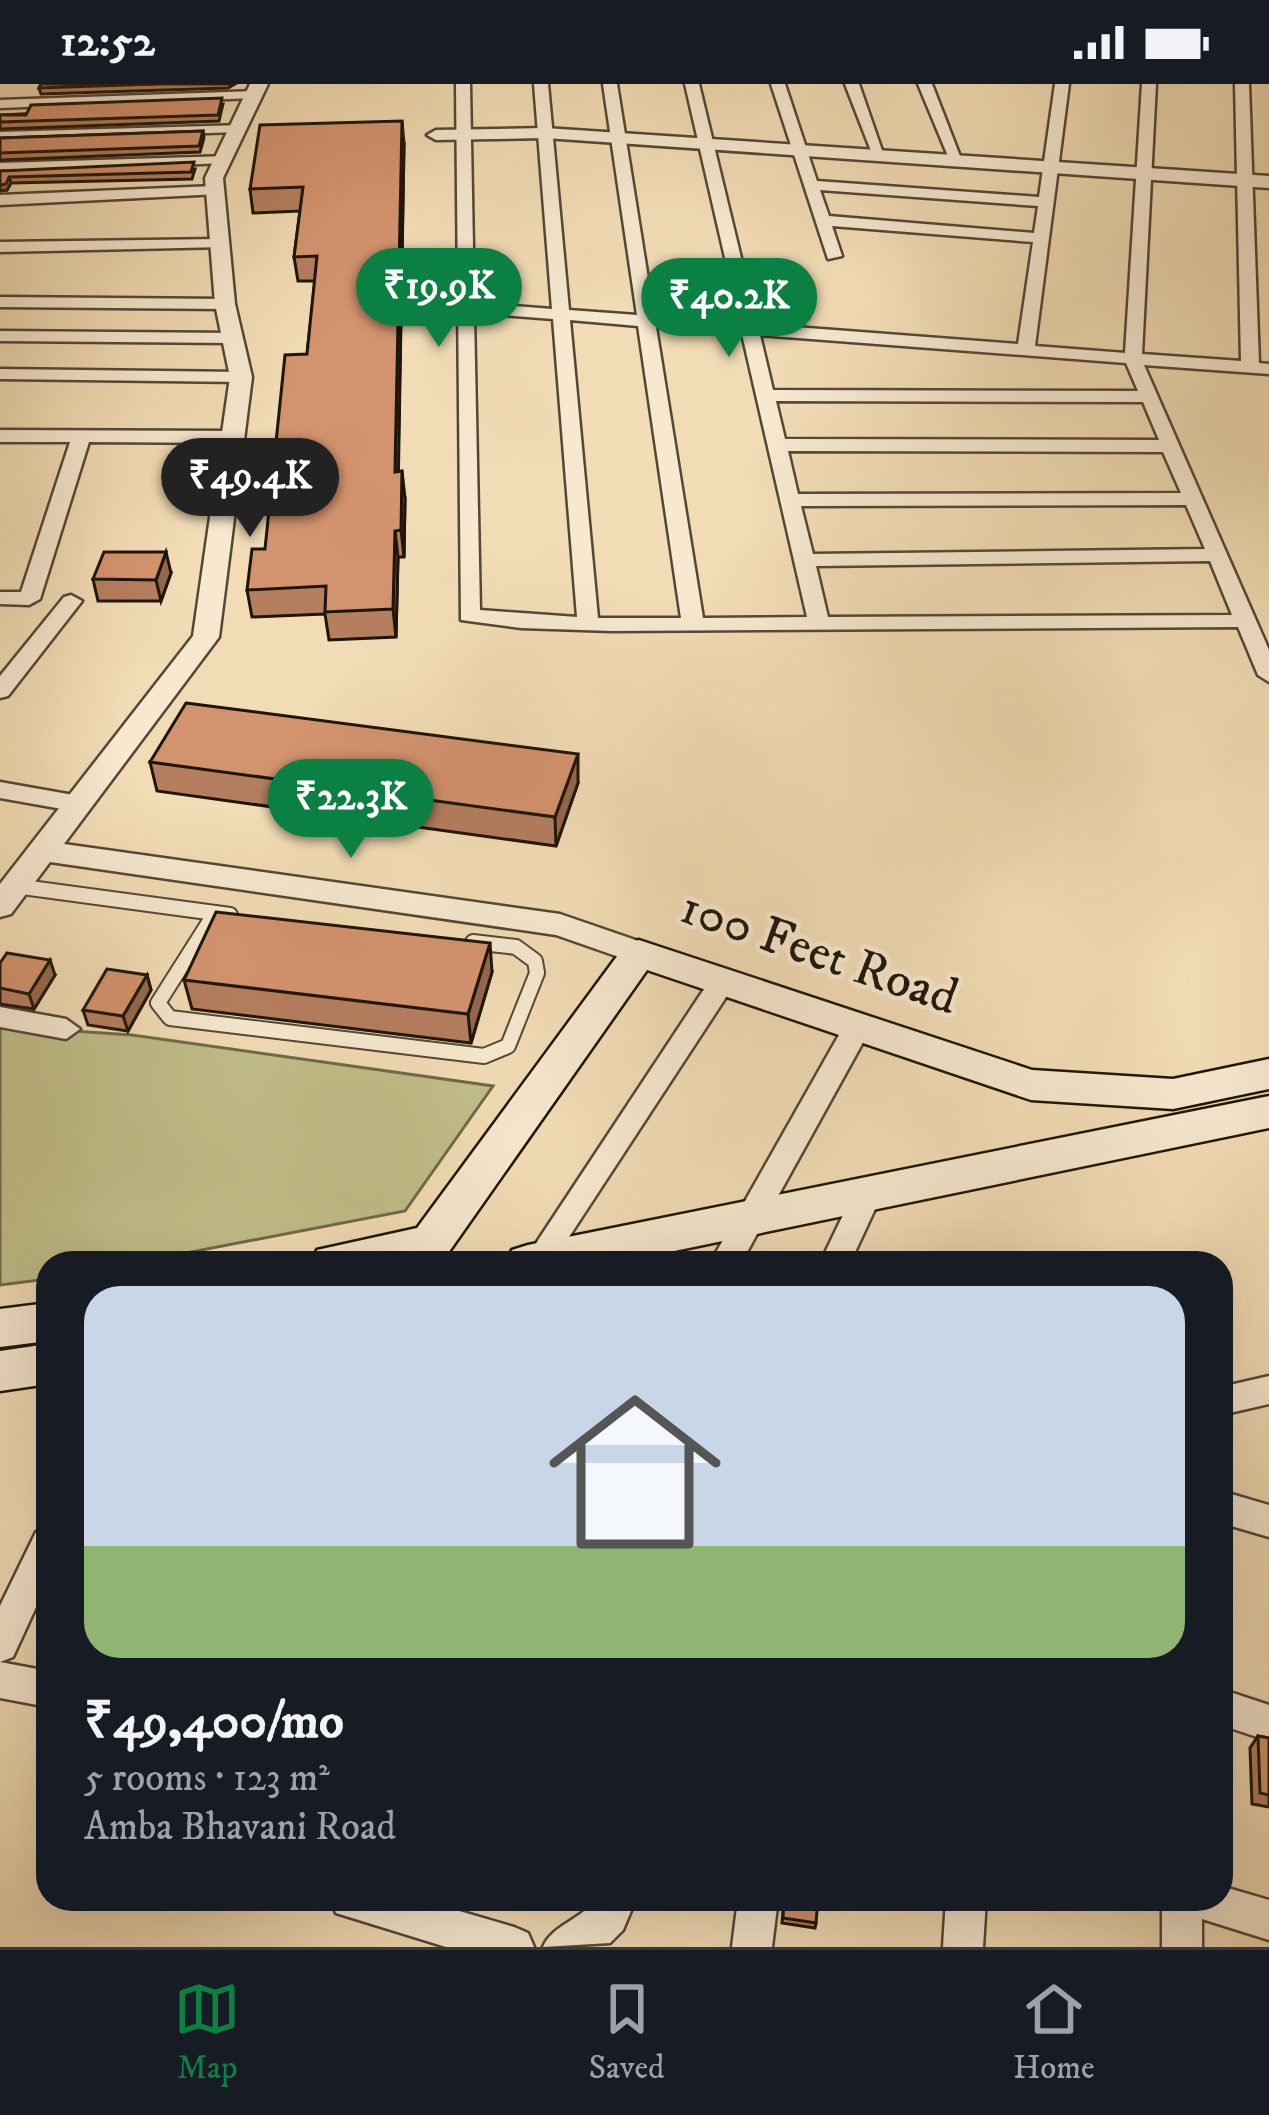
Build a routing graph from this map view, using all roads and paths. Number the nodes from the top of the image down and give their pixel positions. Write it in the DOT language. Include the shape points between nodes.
graph roads {
  1 [pos="463,84"];
  2 [pos="541,84"];
  3 [pos="610,84"];
  4 [pos="692,84"];
  5 [pos="778,84"];
  6 [pos="852,84"];
  7 [pos="925,84"];
  8 [pos="1062,84"];
  9 [pos="1149,84"];
  10 [pos="1242,84"];
  11 [pos="256,89"];
  12 [pos="0,104"];
  13 [pos="238,128"];
  14 [pos="545,133"];
  15 [pos="464,134"];
  16 [pos="436,135"];
  17 [pos="0,136"];
  18 [pos="617,138"];
  19 [pos="706,144"];
  20 [pos="800,150"];
  21 [pos="880,156"];
  22 [pos="223,159"];
  23 [pos="958,161"];
  24 [pos="1051,167"];
  25 [pos="0,168"];
  26 [pos="1145,173"];
  27 [pos="1245,180"];
  28 [pos="1269,182"];
  29 [pos="811,184"];
  30 [pos="214,191"];
  31 [pos="0,200"];
  32 [pos="1046,202"];
  33 [pos="823,220"];
  34 [pos="1041,238"];
  35 [pos="219,244"];
  36 [pos="0,248"];
  37 [pos="834,256"];
  38 [pos="0,302"];
  39 [pos="225,304"];
  40 [pos="465,307"];
  41 [pos="561,314"];
  42 [pos="646,321"];
  43 [pos="749,329"];
  44 [pos="0,335"];
  45 [pos="233,338"];
  46 [pos="1026,350"];
  47 [pos="1133,358"];
  48 [pos="1260,368"];
  49 [pos="0,374"];
  50 [pos="242,377"];
  51 [pos="1269,388"];
  52 [pos="765,395"];
  53 [pos="1150,397"];
  54 [pos="0,436"];
  55 [pos="81,436"];
  56 [pos="233,437"];
  57 [pos="776,445"];
  58 [pos="1170,446"];
  59 [pos="790,500"];
  60 [pos="1193,500"];
  61 [pos="1217,555"];
  62 [pos="804,560"];
  63 [pos="0,598"];
  64 [pos="71,602"];
  65 [pos="1244,621"];
  66 [pos="588,624"];
  67 [pos="693,624"];
  68 [pos="819,624"];
  69 [pos="1269,675"];
  70 [pos="0,691"];
  71 [pos="0,790"];
  72 [pos="79,804"];
  73 [pos="42,851"];
  74 [pos="8,896"];
  75 [pos="214,913"];
  76 [pos="238,916"];
  77 [pos="446,939"];
  78 [pos="639,952"];
  79 [pos="723,981"];
  80 [pos="0,1017"];
  81 [pos="858,1026"];
  82 [pos="66,1028"];
  83 [pos="1269,1074"];
  84 [pos="1269,1112"];
  85 [pos="867,1194"];
  86 [pos="749,1218"];
  87 [pos="392,1251"];
  88 [pos="540,1251"];
  89 [pos="587,1251"];
  90 [pos="731,1251"];
  91 [pos="841,1251"];
  92 [pos="36,1324"];
  93 [pos="0,1328"];
  94 [pos="36,1366"];
  95 [pos="0,1371"];
  96 [pos="1269,1390"];
  97 [pos="1233,1398"];
  98 [pos="1233,1511"];
  99 [pos="1269,1521"];
  100 [pos="36,1568"];
  101 [pos="0,1645"];
  102 [pos="0,1680"];
  103 [pos="36,1687"];
  104 [pos="1233,1711"];
  105 [pos="1269,1723"];
  106 [pos="1233,1909"];
  107 [pos="391,1911"];
  108 [pos="612,1911"];
  109 [pos="756,1911"];
  110 [pos="965,1911"];
  111 [pos="1182,1911"];
  112 [pos="1269,1920"];
  113 [pos="514,1947"];
  114 [pos="563,1947"];
  115 [pos="752,1947"];
  116 [pos="963,1947"];
  117 [pos="1182,1947"];
  1 -- 15 [label="street"];
  2 -- 14 [label="street"];
  3 -- 18 [label="street"];
  4 -- 19 [label="street"];
  5 -- 20 [label="street"];
  6 -- 21 [label="street"];
  7 -- 23 [label="street"];
  8 -- 24 [label="street"];
  9 -- 26 [label="street"];
  10 -- 27 [label="street"];
  11 -- 12 [label="street"];
  11 -- 13 [label="street"];
  13 -- 17 [label="street"];
  13 -- 22 [label="street"];
  14 -- 15 [label="street"];
  14 -- 18 [label="street"];
  14 -- 41 [label="street"];
  15 -- 16 [label="street"];
  15 -- 40 [label="street"];
  18 -- 19 [label="street"];
  18 -- 42 [label="street"];
  19 -- 20 [label="street"];
  19 -- 43 [label="street"];
  20 -- 21 [label="street"];
  20 -- 29 [label="street"];
  21 -- 23 [label="street"];
  22 -- 25 [label="street"];
  22 -- 30 [label="street"];
  23 -- 24 [label="street"];
  24 -- 26 [label="street"];
  24 -- 32 [label="street"];
  26 -- 27 [label="street"];
  26 -- 47 [label="street"];
  27 -- 28 [label="street"];
  27 -- 48 [label="street"];
  29 -- 32 [label="street"];
  29 -- 33 [label="street"];
  30 -- 31 [label="street"];
  30 -- 35 [label="street"];
  32 -- 34 [label="street"];
  33 -- 34 [label="street"];
  33 -- 37 [label="street"];
  34 -- 46 [label="street"];
  35 -- 36 [label="street"];
  35 -- 39 [label="street"];
  38 -- 39 [label="street"];
  39 -- 45 [label="street"];
  40 -- 41 [label="street"];
  40 -- 66 [label="street" via="469,615"];
  41 -- 42 [label="street"];
  41 -- 66 [label="street"];
  42 -- 43 [label="street"];
  42 -- 67 [label="street"];
  43 -- 46 [label="street"];
  43 -- 52 [label="street"];
  44 -- 45 [label="street"];
  45 -- 50 [label="street"];
  46 -- 47 [label="street"];
  47 -- 48 [label="street"];
  47 -- 53 [label="street"];
  48 -- 51 [label="street"];
  49 -- 50 [label="street"];
  50 -- 56 [label="street"];
  52 -- 53 [label="street"];
  52 -- 57 [label="street"];
  53 -- 58 [label="street"];
  54 -- 55 [label="street"];
  55 -- 56 [label="street"];
  55 -- 63 [label="street" via="29,599"];
  56 -- 72 [label="street" via="206,638"];
  57 -- 58 [label="street"];
  57 -- 59 [label="street"];
  58 -- 60 [label="street"];
  59 -- 60 [label="street"];
  59 -- 62 [label="street"];
  60 -- 61 [label="street"];
  61 -- 62 [label="street"];
  61 -- 65 [label="street"];
  62 -- 68 [label="street"];
  64 -- 70 [label="street"];
  65 -- 68 [label="street"];
  65 -- 69 [label="street"];
  66 -- 67 [label="street"];
  67 -- 68 [label="street"];
  71 -- 72 [label="street"];
  72 -- 73 [label="street"];
  73 -- 74 [label="street"];
  73 -- 78 [label="street" via="560,925"];
  74 -- 75 [label="lane"];
  75 -- 76 [label="lane"];
  75 -- 77 [label="lane" via="158,1003 170,1018 484,1057 508,1046 535,961 516,947"];
  78 -- 79 [label="main road, 100 Feet Road"];
  78 -- 87 [label="main road, 100 Feet Road" via="431,1243"];
  79 -- 81 [label="main road, 100 Feet Road"];
  79 -- 88 [label="street"];
  80 -- 82 [label="street"];
  81 -- 83 [label="main road, 100 Feet Road" via="1031,1084 1096,1094 1173,1094"];
  81 -- 86 [label="street"];
  84 -- 85 [label="main road"];
  85 -- 86 [label="main road"];
  85 -- 91 [label="street"];
  86 -- 89 [label="main road"];
  86 -- 90 [label="street"];
  92 -- 93 [label="main road"];
  94 -- 95 [label="main road"];
  96 -- 97 [label="street"];
  98 -- 99 [label="street"];
  100 -- 101 [label="street"];
  102 -- 103 [label="street"];
  104 -- 105 [label="street"];
  106 -- 112 [label="street"];
  107 -- 113 [label="street"];
  108 -- 114 [label="street"];
  109 -- 115 [label="street"];
  110 -- 116 [label="street"];
  111 -- 117 [label="street"];
}
